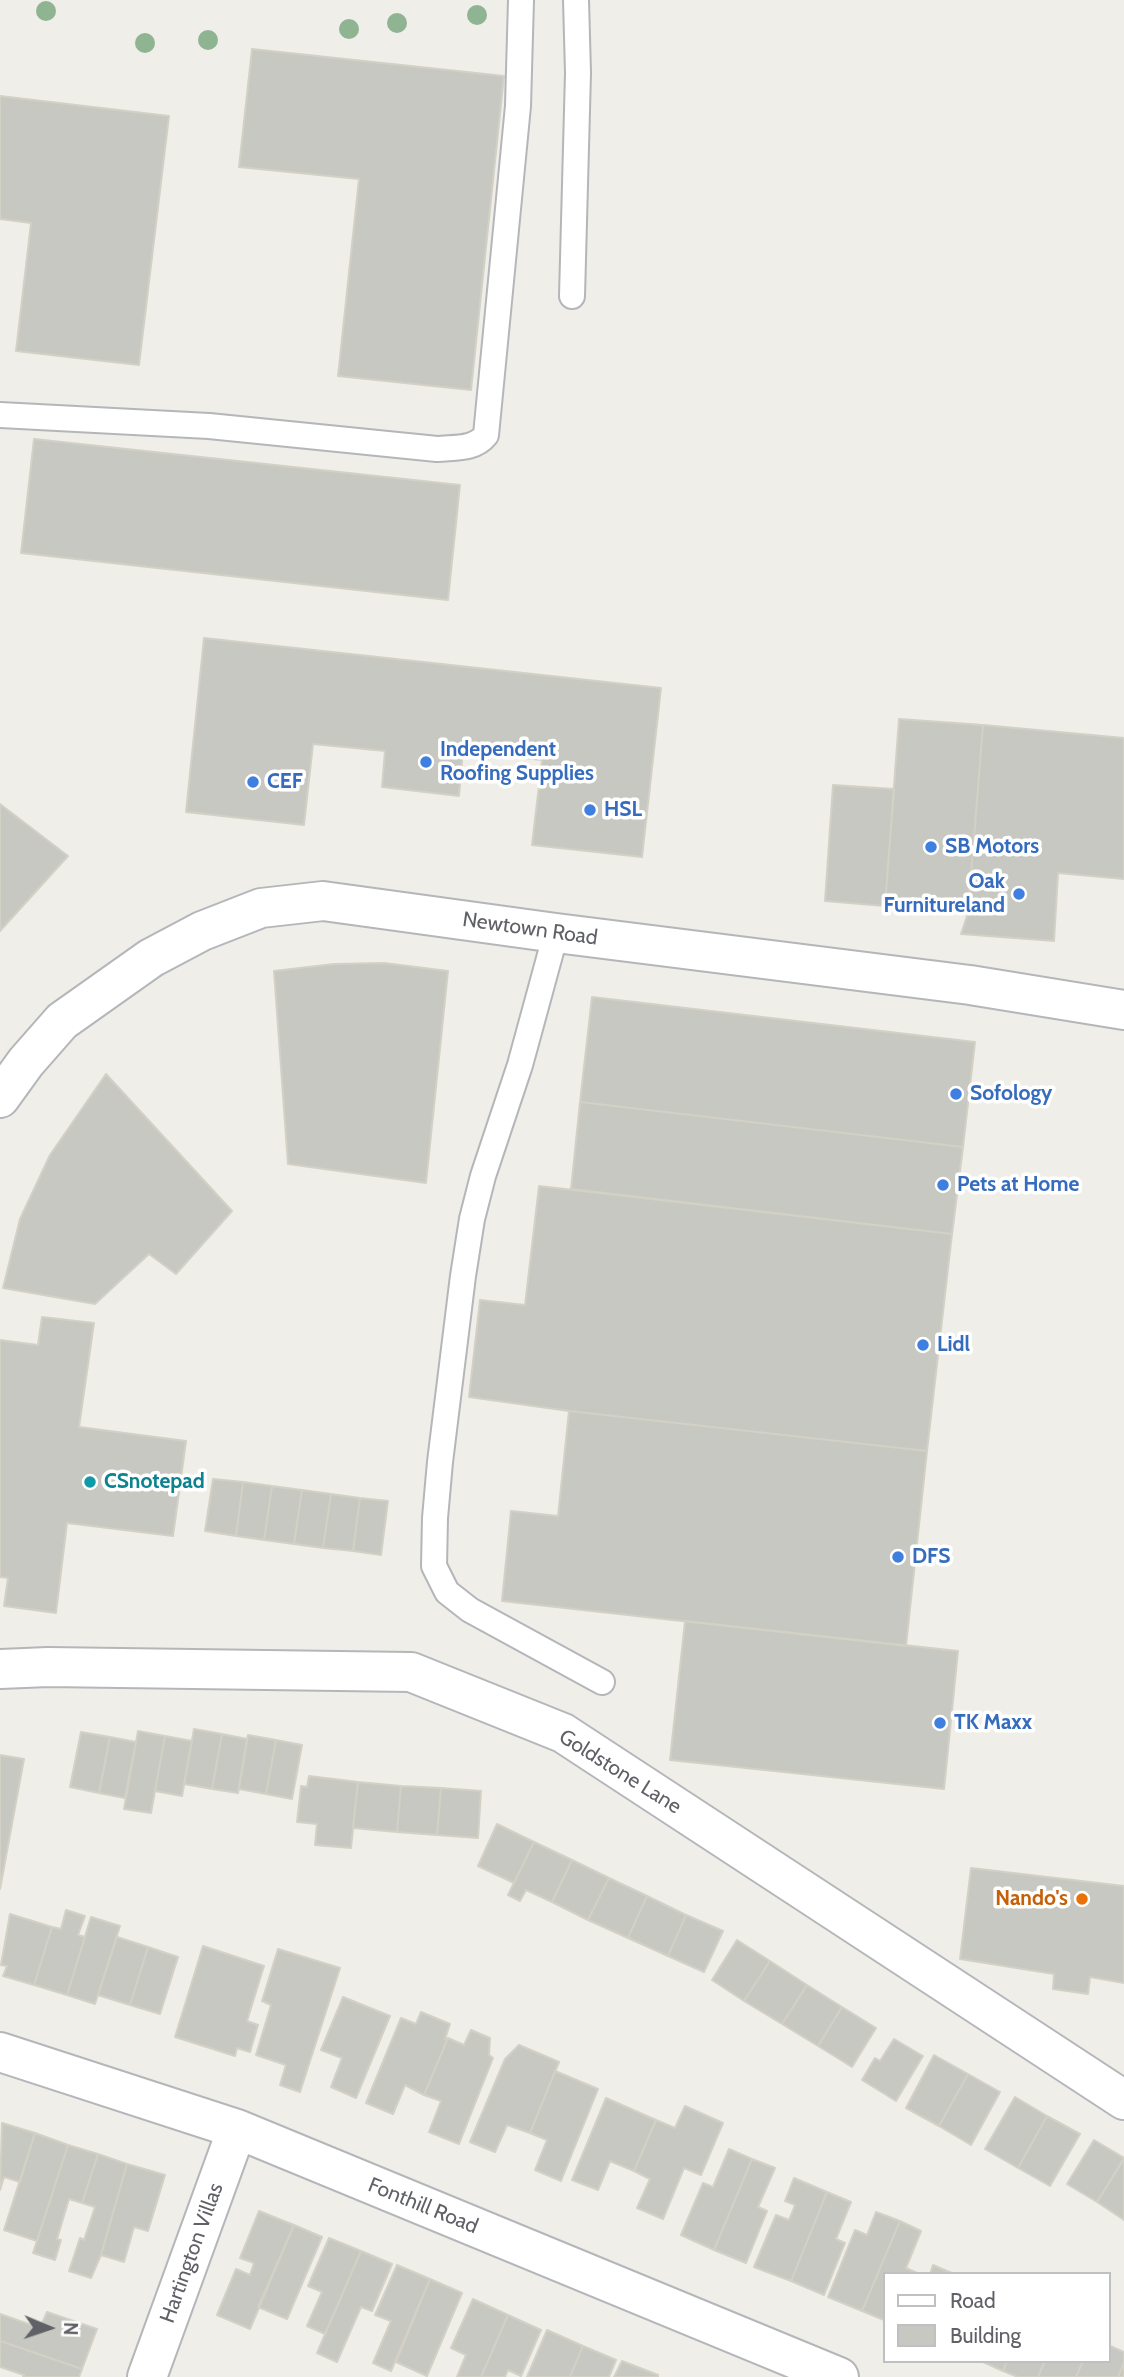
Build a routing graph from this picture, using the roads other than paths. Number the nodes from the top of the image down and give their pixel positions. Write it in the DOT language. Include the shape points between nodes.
graph roads {
  1 [pos="521,0"];
  2 [pos="576,0"];
  3 [pos="572,296"];
  4 [pos="0,415"];
  5 [pos="556,933"];
  6 [pos="1124,1010"];
  7 [pos="0,1098"];
  8 [pos="0,1669"];
  9 [pos="602,1682"];
  10 [pos="0,2052"];
  11 [pos="1124,2100"];
  12 [pos="237,2129"];
  13 [pos="148,2377"];
  14 [pos="839,2377"];
  1 -- 4 [label="lane" via="518,106 486,435 481,442 437,449 209,426"];
  2 -- 3 [label="lane"];
  5 -- 6 [label="street, Newtown Road" via="970,985"];
  5 -- 7 [label="street, Newtown Road" via="323,901 261,908 191,936 105,989 62,1021"];
  5 -- 9 [label="lane" via="472,1219 440,1462 434,1566 447,1592 470,1610"];
  8 -- 11 [label="street, Goldstone Lane" via="411,1672 563,1734"];
  10 -- 12 [label="street, Fonthill Road"];
  12 -- 13 [label="street, Hartington Villas"];
  12 -- 14 [label="street, Fonthill Road"];
}
